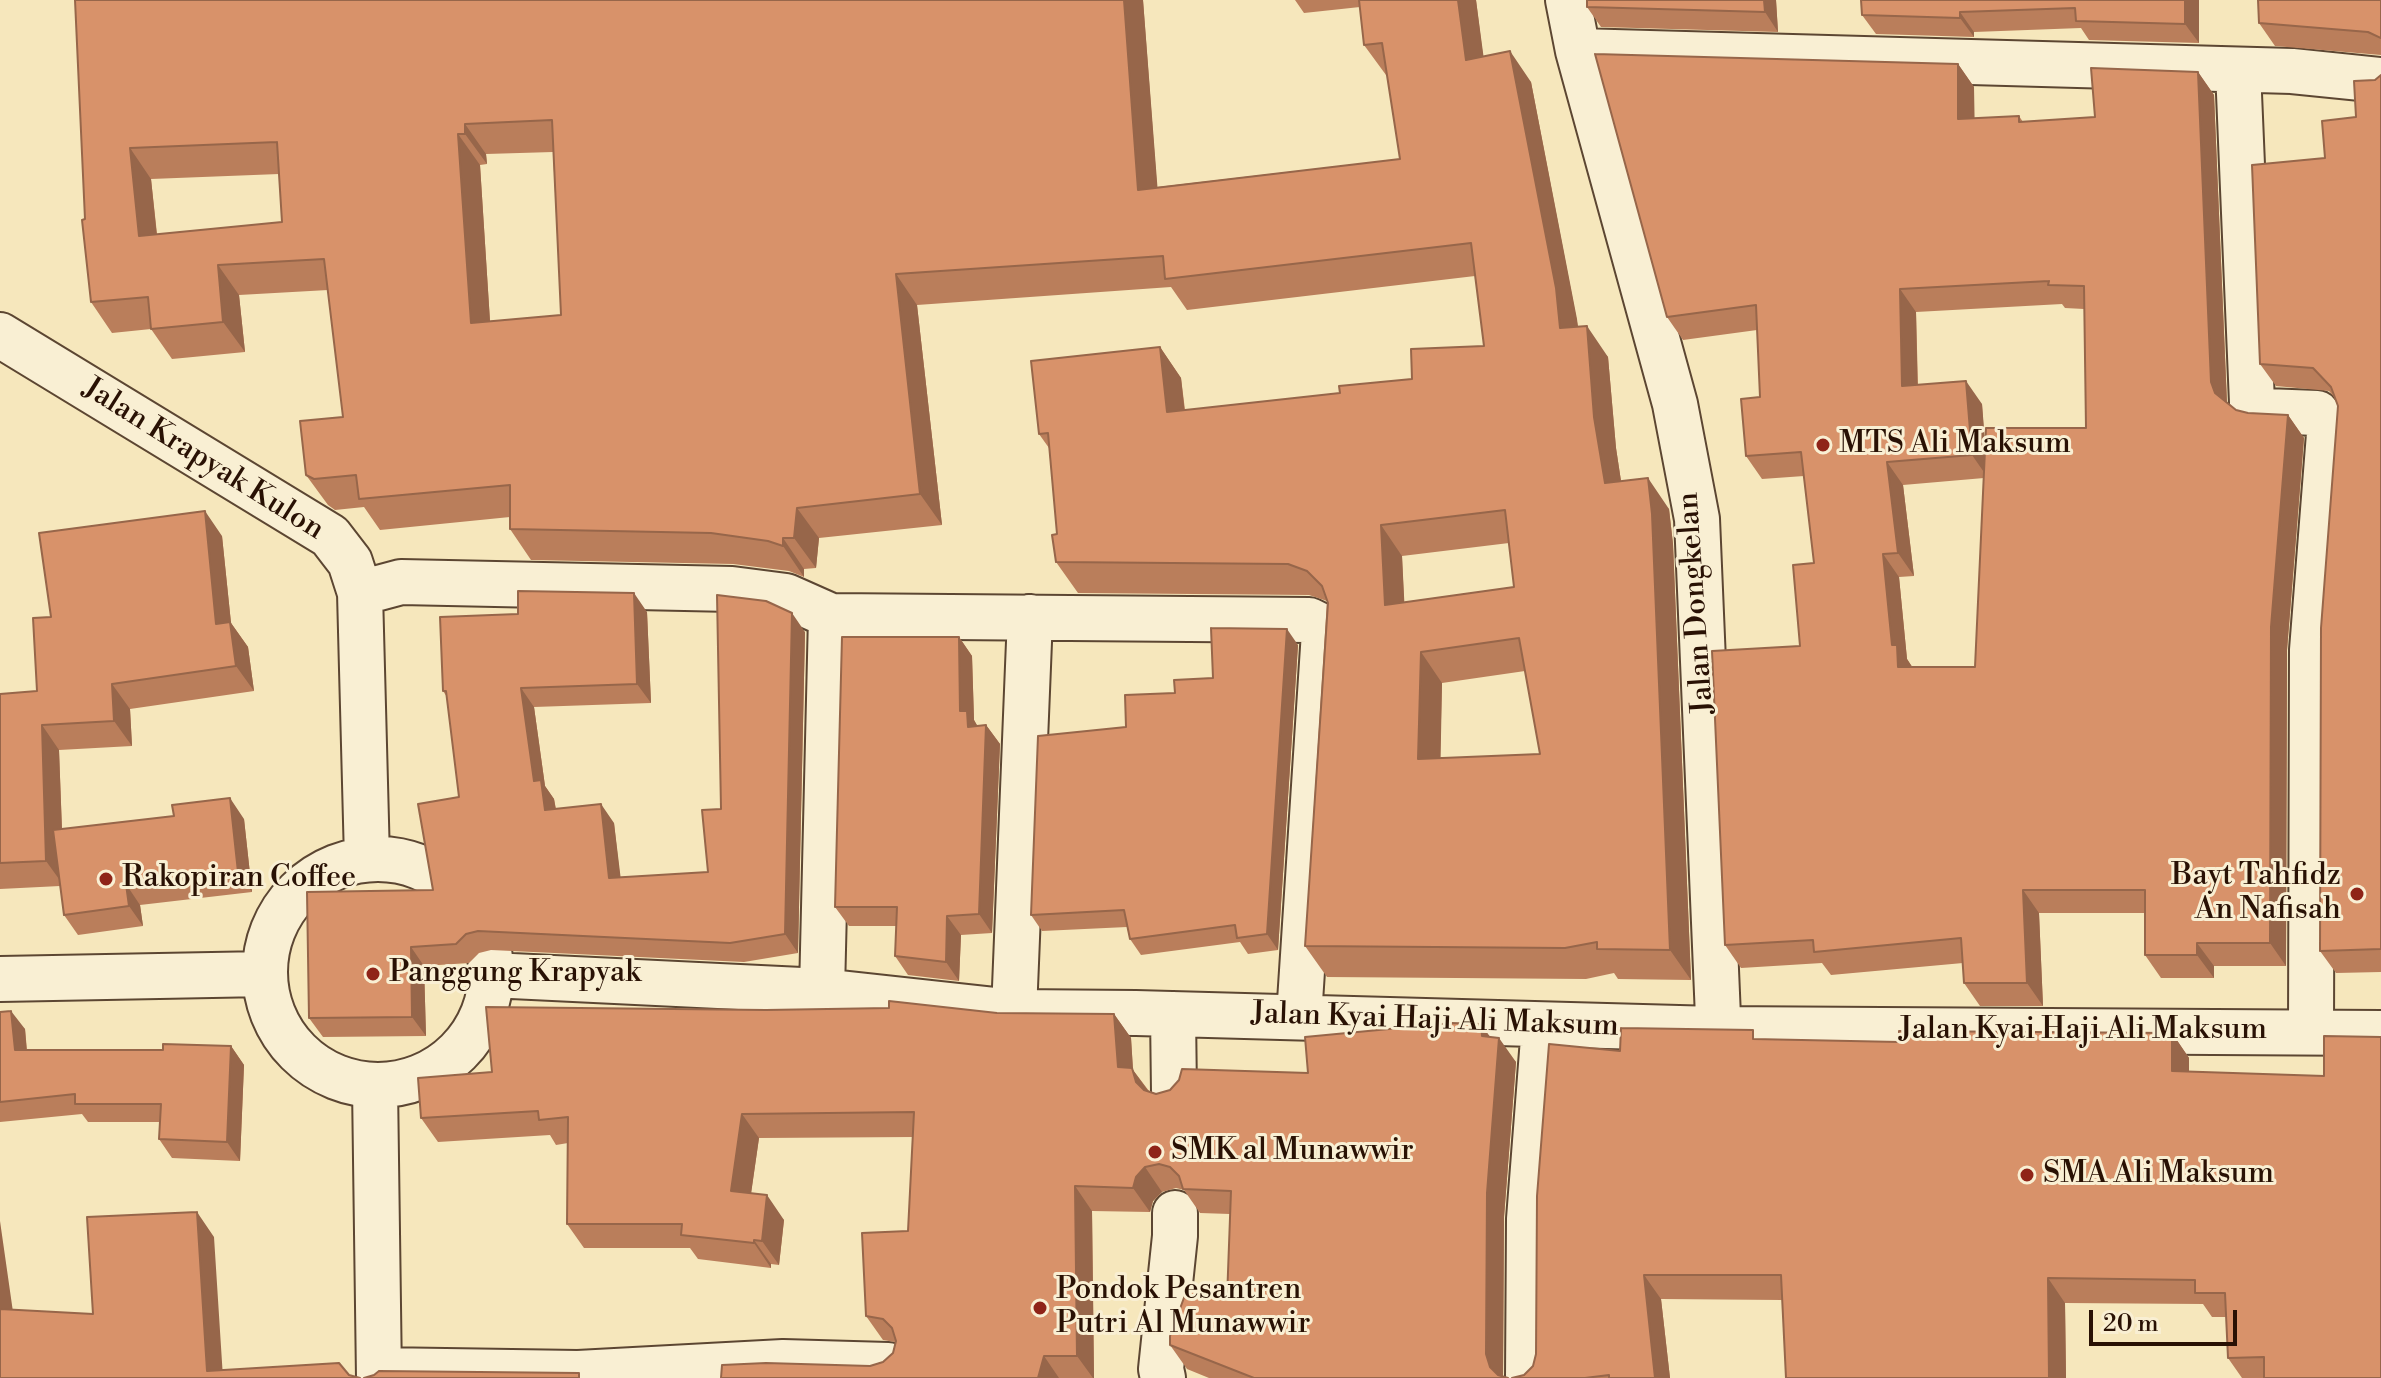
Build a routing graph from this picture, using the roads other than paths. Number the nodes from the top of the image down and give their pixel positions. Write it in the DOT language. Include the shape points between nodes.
graph roads {
  1 [pos="1568,0"];
  2 [pos="1578,51"];
  3 [pos="2238,70"];
  4 [pos="2381,80"];
  5 [pos="0,335"];
  6 [pos="360,593"];
  7 [pos="831,616"];
  8 [pos="1030,617"];
  9 [pos="367,859"];
  10 [pos="265,974"];
  11 [pos="491,975"];
  12 [pos="0,979"];
  13 [pos="822,991"];
  14 [pos="1014,1012"];
  15 [pos="1173,1014"];
  16 [pos="1299,1017"];
  17 [pos="1544,1026"];
  18 [pos="1715,1029"];
  19 [pos="2311,1032"];
  20 [pos="2381,1033"];
  21 [pos="375,1086"];
  22 [pos="1174,1093"];
  23 [pos="1175,1213"];
  24 [pos="888,1365"];
  25 [pos="722,1372"];
  26 [pos="379,1374"];
  27 [pos="1163,1378"];
  28 [pos="1528,1378"];
  1 -- 2 [label="street, Jalan Dongkelan"];
  2 -- 3 [label="street"];
  2 -- 18 [label="street, Jalan Dongkelan" via="1675,404 1697,519"];
  3 -- 4 [label="street"];
  3 -- 19 [label="street" via="2252,403 2265,411 2317,413 2329,434 2312,650"];
  5 -- 6 [label="street, Jalan Krapyak Kulon" via="330,536 350,562"];
  6 -- 7 [label="street" via="401,582 732,589 786,596"];
  6 -- 9 [label="street, Jalan Krapyak Kulon"];
  7 -- 8 [label="street"];
  7 -- 13 [label="street"];
  8 -- 14 [label="street"];
  8 -- 16 [label="street" via="1309,620 1324,632"];
  9 -- 10 [label="street" via="322,873 286,906 274,926"];
  9 -- 11 [label="street" via="421,867 464,899 479,922"];
  10 -- 12 [label="street"];
  10 -- 21 [label="street" via="267,999 289,1044 328,1075"];
  11 -- 13 [label="street, Jalan Kyai Haji Ali Maksum"];
  11 -- 21 [label="street" via="482,1017 459,1053 406,1083"];
  13 -- 14 [label="street, Jalan Kyai Haji Ali Maksum"];
  14 -- 15 [label="street, Jalan Kyai Haji Ali Maksum"];
  15 -- 16 [label="street, Jalan Kyai Haji Ali Maksum"];
  15 -- 22 [label="street"];
  16 -- 17 [label="street, Jalan Kyai Haji Ali Maksum"];
  17 -- 18 [label="street, Jalan Kyai Haji Ali Maksum"];
  17 -- 28 [label="street" via="1529,1219"];
  18 -- 19 [label="street, Jalan Kyai Haji Ali Maksum"];
  19 -- 20 [label="street, Jalan Kyai Haji Ali Maksum"];
  21 -- 26 [label="street"];
  23 -- 27 [label="street"];
  24 -- 25 [label="street" via="783,1362"];
  25 -- 26 [label="street"];
}
